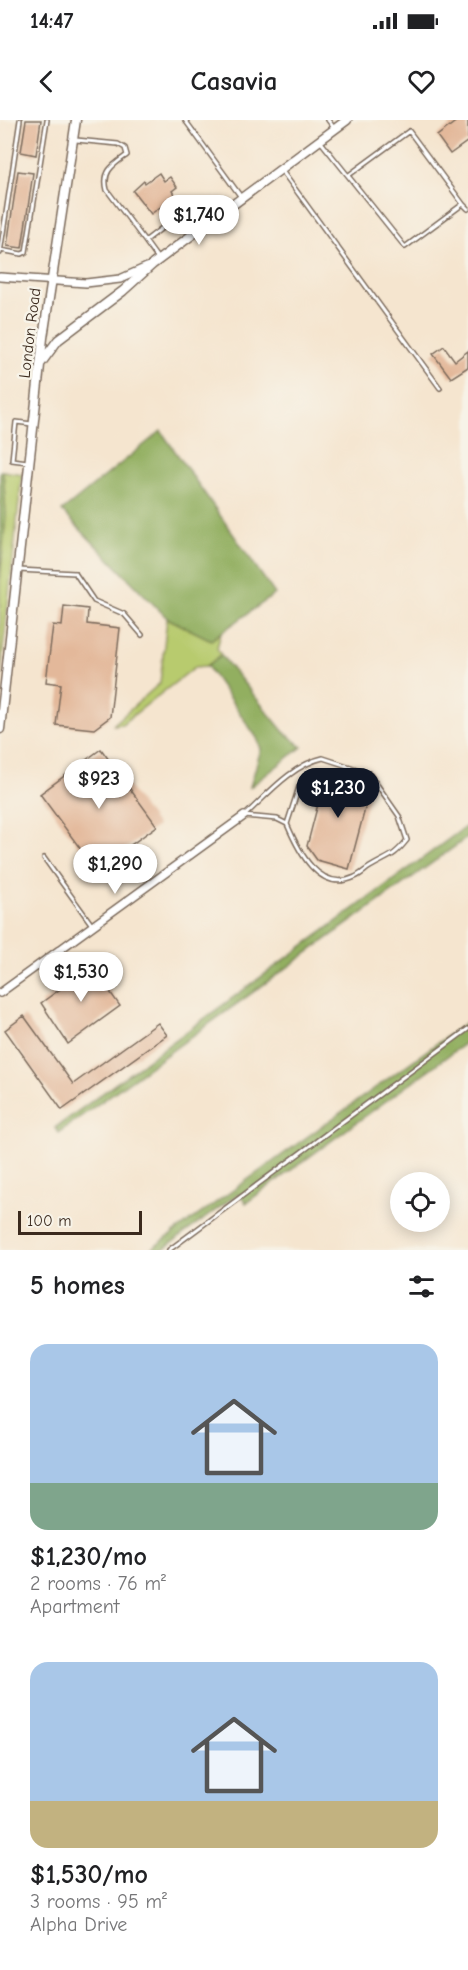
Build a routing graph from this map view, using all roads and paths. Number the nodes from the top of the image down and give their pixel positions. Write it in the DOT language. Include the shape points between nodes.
graph roads {
  1 [pos="20,120"];
  2 [pos="47,120"];
  3 [pos="76,120"];
  4 [pos="185,120"];
  5 [pos="328,120"];
  6 [pos="347,120"];
  7 [pos="335,129"];
  8 [pos="73,139"];
  9 [pos="320,140"];
  10 [pos="281,169"];
  11 [pos="348,176"];
  12 [pos="242,198"];
  13 [pos="464,204"];
  14 [pos="468,209"];
  15 [pos="198,231"];
  16 [pos="145,241"];
  17 [pos="0,252"];
  18 [pos="155,262"];
  19 [pos="0,277"];
  20 [pos="51,281"];
  21 [pos="41,364"];
  22 [pos="440,388"];
  23 [pos="34,424"];
  24 [pos="30,462"];
  25 [pos="18,570"];
  26 [pos="142,635"];
  27 [pos="0,729"];
  28 [pos="299,787"];
  29 [pos="244,816"];
  30 [pos="287,824"];
  31 [pos="44,858"];
  32 [pos="93,926"];
  33 [pos="0,993"];
  34 [pos="468,1029"];
  35 [pos="169,1250"];
  1 -- 17 [label="lane"];
  2 -- 17 [label="lane" via="26,252"];
  3 -- 8 [label="street, London Road"];
  4 -- 12 [label="lane"];
  5 -- 7 [label="lane"];
  6 -- 7 [label="street"];
  7 -- 9 [label="street"];
  8 -- 16 [label="lane" via="125,148 127,155 112,167 105,183"];
  8 -- 20 [label="street, London Road"];
  9 -- 10 [label="street"];
  9 -- 11 [label="lane"];
  10 -- 12 [label="street"];
  10 -- 22 [label="lane"];
  11 -- 13 [label="lane" via="405,247"];
  11 -- 13 [label="lane" via="409,131"];
  12 -- 15 [label="street"];
  13 -- 14 [label="lane"];
  15 -- 16 [label="lane" via="183,212"];
  15 -- 18 [label="street"];
  16 -- 18 [label="lane"];
  18 -- 20 [label="street" via="106,282"];
  18 -- 21 [label="street" via="58,340"];
  19 -- 20 [label="street"];
  20 -- 21 [label="street, London Road"];
  21 -- 23 [label="street, London Road"];
  23 -- 24 [label="street, London Road"];
  23 -- 24 [label="lane" via="16,422 12,460"];
  24 -- 25 [label="street, London Road"];
  25 -- 26 [label="lane" via="75,573 94,601 124,614"];
  25 -- 27 [label="street, London Road"];
  28 -- 30 [label="lane"];
  29 -- 30 [label="lane" via="277,819"];
  29 -- 30 [label="lane" via="287,777 323,758 369,773 399,816 407,840 397,853 354,878 339,882 326,879 313,869 295,844"];
  29 -- 32 [label="street"];
  31 -- 32 [label="lane"];
  32 -- 33 [label="street"];
  34 -- 35 [label="lane"];
}
